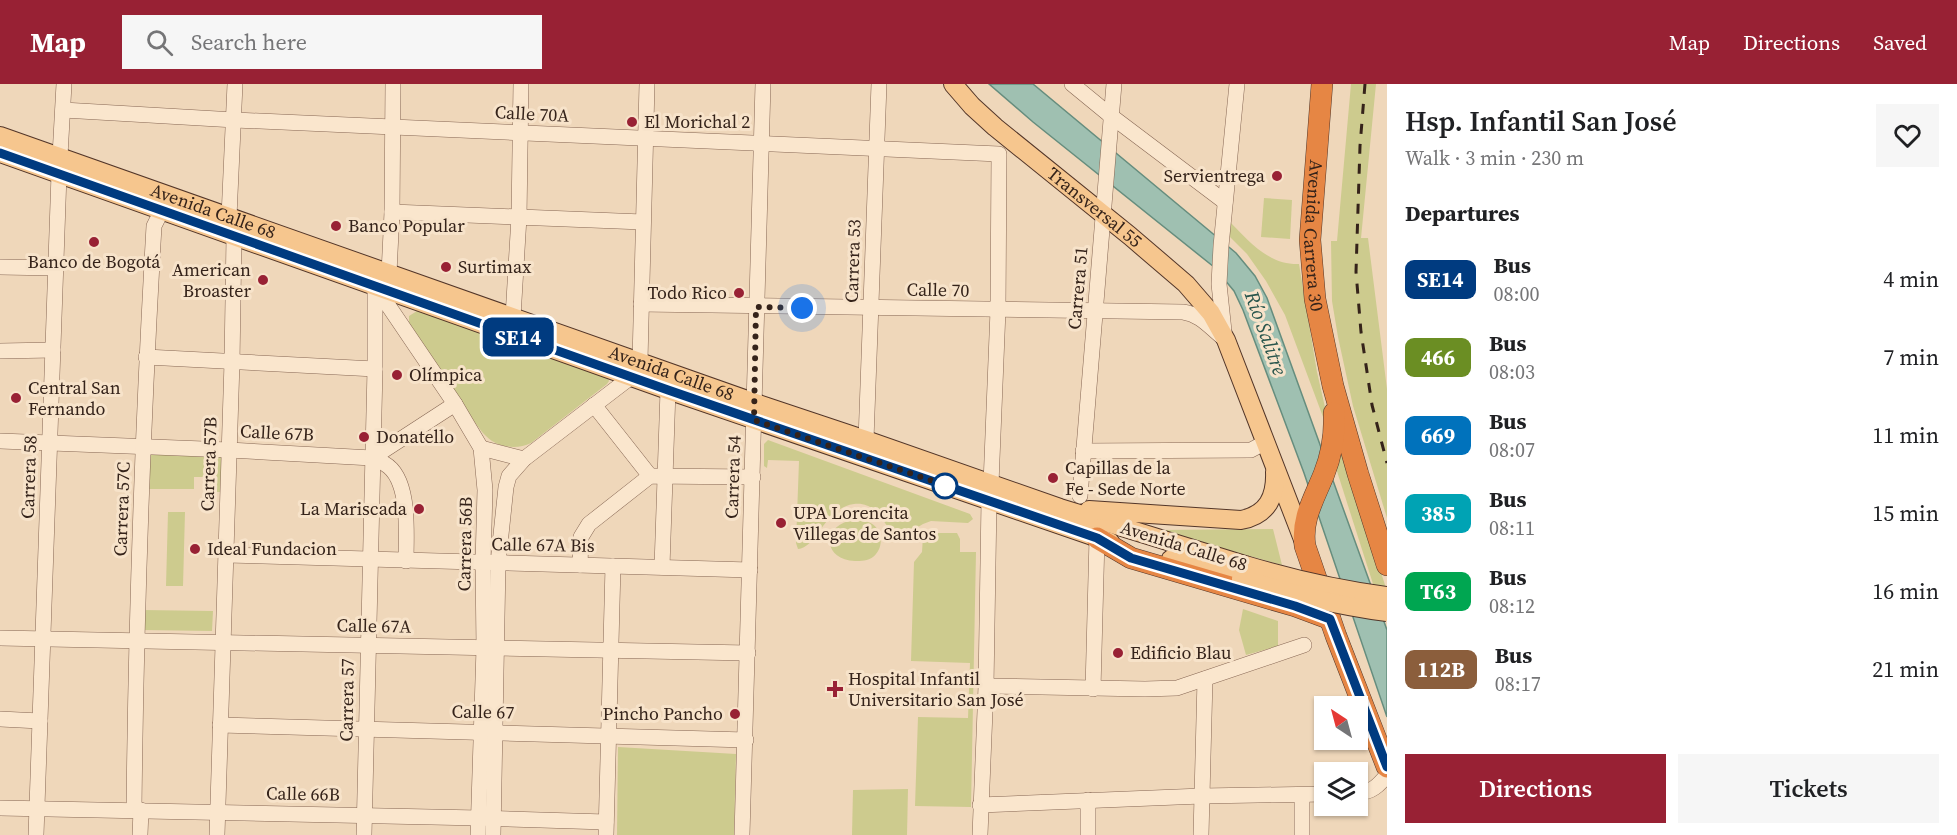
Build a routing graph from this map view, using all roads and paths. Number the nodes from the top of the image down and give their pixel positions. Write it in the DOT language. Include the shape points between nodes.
graph roads {
  1 [pos="64,84"];
  2 [pos="235,84"];
  3 [pos="393,84"];
  4 [pos="521,84"];
  5 [pos="647,84"];
  6 [pos="763,84"];
  7 [pos="879,84"];
  8 [pos="953,84"];
  9 [pos="1072,84"];
  10 [pos="1114,84"];
  11 [pos="1237,84"];
  12 [pos="1322,84"];
  13 [pos="63,110"];
  14 [pos="235,120"];
  15 [pos="1111,121"];
  16 [pos="393,127"];
  17 [pos="520,132"];
  18 [pos="0,135"];
  19 [pos="645,138"];
  20 [pos="762,144"];
  21 [pos="877,149"];
  22 [pos="0,153"];
  23 [pos="59,166"];
  24 [pos="1225,202"];
  25 [pos="1104,208"];
  26 [pos="161,212"];
  27 [pos="392,212"];
  28 [pos="229,217"];
  29 [pos="519,217"];
  30 [pos="643,222"];
  31 [pos="234,237"];
  32 [pos="0,267"];
  33 [pos="55,268"];
  34 [pos="389,273"];
  35 [pos="375,286"];
  36 [pos="641,304"];
  37 [pos="756,307"];
  38 [pos="871,309"];
  39 [pos="998,310"];
  40 [pos="1095,311"];
  41 [pos="513,317"];
  42 [pos="1226,340"];
  43 [pos="52,350"];
  44 [pos="0,351"];
  45 [pos="146,357"];
  46 [pos="232,362"];
  47 [pos="375,369"];
  48 [pos="635,369"];
  49 [pos="1333,386"];
  50 [pos="668,390"];
  51 [pos="455,404"];
  52 [pos="594,405"];
  53 [pos="754,411"];
  54 [pos="866,440"];
  55 [pos="0,441"];
  56 [pos="49,442"];
  57 [pos="1266,442"];
  58 [pos="144,446"];
  59 [pos="481,448"];
  60 [pos="229,450"];
  61 [pos="1083,451"];
  62 [pos="372,458"];
  63 [pos="524,459"];
  64 [pos="1275,464"];
  65 [pos="650,476"];
  66 [pos="665,476"];
  67 [pos="753,477"];
  68 [pos="990,493"];
  69 [pos="1080,496"];
  70 [pos="1060,508"];
  71 [pos="1097,538"];
  72 [pos="1305,546"];
  73 [pos="226,555"];
  74 [pos="370,560"];
  75 [pos="406,561"];
  76 [pos="491,563"];
  77 [pos="580,565"];
  78 [pos="1387,565"];
  79 [pos="613,566"];
  80 [pos="662,567"];
  81 [pos="750,570"];
  82 [pos="1243,572"];
  83 [pos="1387,596"];
  84 [pos="1387,612"];
  85 [pos="1330,619"];
  86 [pos="0,638"];
  87 [pos="42,639"];
  88 [pos="136,640"];
  89 [pos="224,642"];
  90 [pos="368,645"];
  91 [pos="1304,645"];
  92 [pos="491,648"];
  93 [pos="610,650"];
  94 [pos="748,653"];
  95 [pos="1205,679"];
  96 [pos="986,686"];
  97 [pos="1093,689"];
  98 [pos="0,719"];
  99 [pos="40,721"];
  100 [pos="220,725"];
  101 [pos="366,728"];
  102 [pos="488,732"];
  103 [pos="609,735"];
  104 [pos="746,740"];
  105 [pos="1387,767"];
  106 [pos="1387,775"];
  107 [pos="1368,792"];
  108 [pos="1314,794"];
  109 [pos="1302,795"];
  110 [pos="1202,796"];
  111 [pos="1088,800"];
  112 [pos="980,805"];
  113 [pos="0,808"];
  114 [pos="36,809"];
  115 [pos="138,810"];
  116 [pos="218,812"];
  117 [pos="364,815"];
  118 [pos="486,818"];
  119 [pos="606,829"];
  120 [pos="36,835"];
  121 [pos="140,835"];
  122 [pos="218,835"];
  123 [pos="364,835"];
  124 [pos="478,835"];
  125 [pos="493,835"];
  126 [pos="742,835"];
  127 [pos="980,835"];
  128 [pos="1088,835"];
  129 [pos="1201,835"];
  130 [pos="1302,835"];
  1 -- 13 [label="street, Carrera 58"];
  2 -- 14 [label="street"];
  3 -- 16 [label="street"];
  4 -- 17 [label="street"];
  5 -- 19 [label="street"];
  6 -- 20 [label="street, Carrera 54"];
  7 -- 21 [label="street, Carrera 53"];
  8 -- 25 [label="main road, Transversal 55" via="995,127"];
  9 -- 15 [label="street"];
  10 -- 15 [label="street, Carrera 51"];
  11 -- 24 [label="street"];
  12 -- 49 [label="highway, Avenida Carrera 30" via="1310,240 1315,299"];
  13 -- 14 [label="street, Calle 70A"];
  13 -- 23 [label="street, Carrera 58"];
  14 -- 16 [label="street, Calle 70A"];
  14 -- 28 [label="street"];
  15 -- 24 [label="street"];
  15 -- 25 [label="street, Carrera 51"];
  16 -- 17 [label="street, Calle 70A"];
  16 -- 27 [label="street"];
  17 -- 19 [label="street, Calle 70A"];
  17 -- 29 [label="street"];
  18 -- 23 [label="main road, Avenida Calle 68"];
  19 -- 20 [label="street, Calle 70A"];
  19 -- 30 [label="street"];
  20 -- 21 [label="street, Calle 70A"];
  20 -- 37 [label="street, Carrera 54"];
  21 -- 38 [label="street, Carrera 53"];
  21 -- 39 [label="street, Calle 70A" via="999,154"];
  22 -- 23 [label="main road, Avenida Calle 68"];
  23 -- 26 [label="main road, Avenida Calle 68"];
  23 -- 28 [label="main road, Avenida Calle 68"];
  23 -- 33 [label="street, Carrera 58"];
  24 -- 42 [label="street" via="1219,284"];
  25 -- 40 [label="street, Carrera 51"];
  25 -- 42 [label="main road, Transversal 55" via="1193,291"];
  26 -- 31 [label="main road, Avenida Calle 68"];
  26 -- 45 [label="street, Carrera 57C" via="154,226"];
  27 -- 29 [label="street"];
  27 -- 34 [label="street"];
  28 -- 34 [label="main road, Avenida Calle 68"];
  29 -- 30 [label="street"];
  29 -- 41 [label="street"];
  30 -- 36 [label="street"];
  31 -- 35 [label="main road, Avenida Calle 68"];
  31 -- 46 [label="street, Carrera 57B"];
  32 -- 33 [label="street"];
  33 -- 43 [label="street, Carrera 58"];
  34 -- 41 [label="main road, Avenida Calle 68"];
  35 -- 47 [label="street, Carrera 57"];
  35 -- 48 [label="main road, Avenida Calle 68"];
  35 -- 51 [label="street, Carrera 56B"];
  36 -- 37 [label="street, Calle 70"];
  36 -- 48 [label="street"];
  37 -- 38 [label="street, Calle 70"];
  37 -- 53 [label="street, Carrera 54"];
  38 -- 39 [label="street, Calle 70"];
  38 -- 54 [label="street, Carrera 53"];
  39 -- 40 [label="street, Calle 70"];
  39 -- 68 [label="street"];
  40 -- 42 [label="street, Calle 70" via="1189,313"];
  40 -- 61 [label="street, Carrera 51"];
  41 -- 48 [label="main road, Avenida Calle 68"];
  42 -- 57 [label="main road, Avenida Carrera 30"];
  43 -- 44 [label="street"];
  43 -- 56 [label="street, Carrera 58"];
  45 -- 46 [label="street"];
  45 -- 58 [label="street, Carrera 57C"];
  46 -- 47 [label="street"];
  46 -- 60 [label="street, Carrera 57B"];
  47 -- 62 [label="street, Carrera 57"];
  48 -- 50 [label="main road, Avenida Calle 68"];
  48 -- 52 [label="street, Carrera 56B"];
  48 -- 53 [label="main road, Avenida Calle 68"];
  49 -- 72 [label="highway, Avenida Carrera 30" via="1335,428 1329,457 1308,510"];
  49 -- 78 [label="highway, Avenida Carrera 30"];
  50 -- 53 [label="main road, Avenida Calle 68"];
  50 -- 66 [label="street"];
  51 -- 59 [label="street, Carrera 56B"];
  51 -- 62 [label="street"];
  52 -- 63 [label="street, Carrera 56B"];
  52 -- 65 [label="street"];
  53 -- 54 [label="main road, Avenida Calle 68"];
  53 -- 67 [label="street, Carrera 54"];
  53 -- 68 [label="main road, Avenida Calle 68"];
  54 -- 68 [label="main road, Avenida Calle 68"];
  55 -- 56 [label="street, Calle 67B"];
  56 -- 58 [label="street, Calle 67B"];
  56 -- 87 [label="street, Carrera 58"];
  57 -- 61 [label="street" via="1251,450"];
  57 -- 64 [label="main road, Avenida Carrera 30"];
  58 -- 60 [label="street, Calle 67B"];
  58 -- 88 [label="street, Carrera 57C"];
  59 -- 63 [label="street"];
  59 -- 76 [label="street, Carrera 56B"];
  60 -- 62 [label="street, Calle 67B"];
  60 -- 73 [label="street, Carrera 57B"];
  61 -- 69 [label="street, Carrera 51"];
  62 -- 74 [label="street, Carrera 57"];
  62 -- 75 [label="street" via="387,464 405,498"];
  63 -- 76 [label="street, Carrera 56B" via="509,476"];
  64 -- 70 [label="main road" via="1273,497 1262,509 1241,520"];
  64 -- 72 [label="main road, Avenida Carrera 30"];
  65 -- 66 [label="street"];
  65 -- 77 [label="street" via="589,524 581,537"];
  66 -- 67 [label="street"];
  66 -- 80 [label="street"];
  67 -- 81 [label="street, Carrera 54"];
  68 -- 70 [label="main road, Avenida Calle 68"];
  68 -- 71 [label="main road, Avenida Calle 68"];
  68 -- 96 [label="street"];
  70 -- 82 [label="main road, Avenida Calle 68"];
  71 -- 82 [label="main road, Avenida Calle 68"];
  71 -- 85 [label="highway" via="1131,558"];
  71 -- 97 [label="street"];
  72 -- 85 [label="highway, Avenida Carrera 30"];
  73 -- 74 [label="street, Calle 67A Bis"];
  73 -- 89 [label="street, Carrera 57B"];
  74 -- 75 [label="street, Calle 67A Bis"];
  74 -- 90 [label="street, Carrera 57"];
  75 -- 76 [label="street, Calle 67A Bis"];
  76 -- 77 [label="street, Calle 67A Bis"];
  76 -- 92 [label="street, Carrera 56B"];
  77 -- 79 [label="street, Calle 67A Bis"];
  79 -- 80 [label="street, Calle 67A Bis"];
  79 -- 93 [label="street"];
  80 -- 81 [label="street, Calle 67A Bis"];
  81 -- 94 [label="street, Carrera 54"];
  82 -- 83 [label="main road, Avenida Calle 68, bridge"];
  82 -- 84 [label="main road, Avenida Calle 68, bridge" via="1317,600"];
  85 -- 105 [label="highway, Avenida Carrera 30"];
  86 -- 87 [label="street, Calle 67A"];
  87 -- 88 [label="street, Calle 67A"];
  87 -- 99 [label="street, Carrera 58"];
  88 -- 89 [label="street, Calle 67A"];
  88 -- 115 [label="street, Carrera 57C"];
  89 -- 90 [label="street, Calle 67A"];
  89 -- 100 [label="street, Carrera 57B"];
  90 -- 92 [label="street, Calle 67A"];
  90 -- 101 [label="street, Carrera 57"];
  91 -- 95 [label="street"];
  92 -- 93 [label="street, Calle 67A"];
  92 -- 102 [label="street, Carrera 56B"];
  93 -- 94 [label="street, Calle 67A"];
  93 -- 103 [label="street"];
  94 -- 104 [label="street, Carrera 54"];
  95 -- 97 [label="street" via="1177,688"];
  95 -- 110 [label="street"];
  96 -- 97 [label="street"];
  96 -- 112 [label="street"];
  98 -- 99 [label="street"];
  99 -- 114 [label="street, Carrera 58"];
  100 -- 101 [label="street, Calle 67"];
  100 -- 116 [label="street, Carrera 57B"];
  101 -- 102 [label="street, Calle 67"];
  101 -- 117 [label="street, Carrera 57"];
  102 -- 103 [label="street, Calle 67"];
  102 -- 118 [label="street, Carrera 56B"];
  103 -- 104 [label="street, Calle 67"];
  103 -- 119 [label="street"];
  104 -- 126 [label="street, Carrera 54"];
  106 -- 107 [label="street"];
  108 -- 109 [label="street"];
  109 -- 110 [label="street"];
  109 -- 130 [label="street"];
  110 -- 111 [label="street"];
  110 -- 129 [label="street"];
  111 -- 112 [label="street"];
  111 -- 128 [label="street"];
  112 -- 127 [label="street"];
  113 -- 114 [label="street, Calle 66B"];
  114 -- 115 [label="street, Calle 66B"];
  114 -- 120 [label="street, Carrera 58"];
  115 -- 116 [label="street, Calle 66B"];
  115 -- 121 [label="street, Carrera 57C"];
  116 -- 117 [label="street, Calle 66B"];
  116 -- 122 [label="street, Carrera 57B"];
  117 -- 118 [label="street, Calle 66B"];
  117 -- 123 [label="street, Carrera 57"];
  118 -- 119 [label="street, Calle 66B"];
  118 -- 124 [label="street, Carrera 56B"];
  118 -- 125 [label="street, Carrera 56B"];
}
